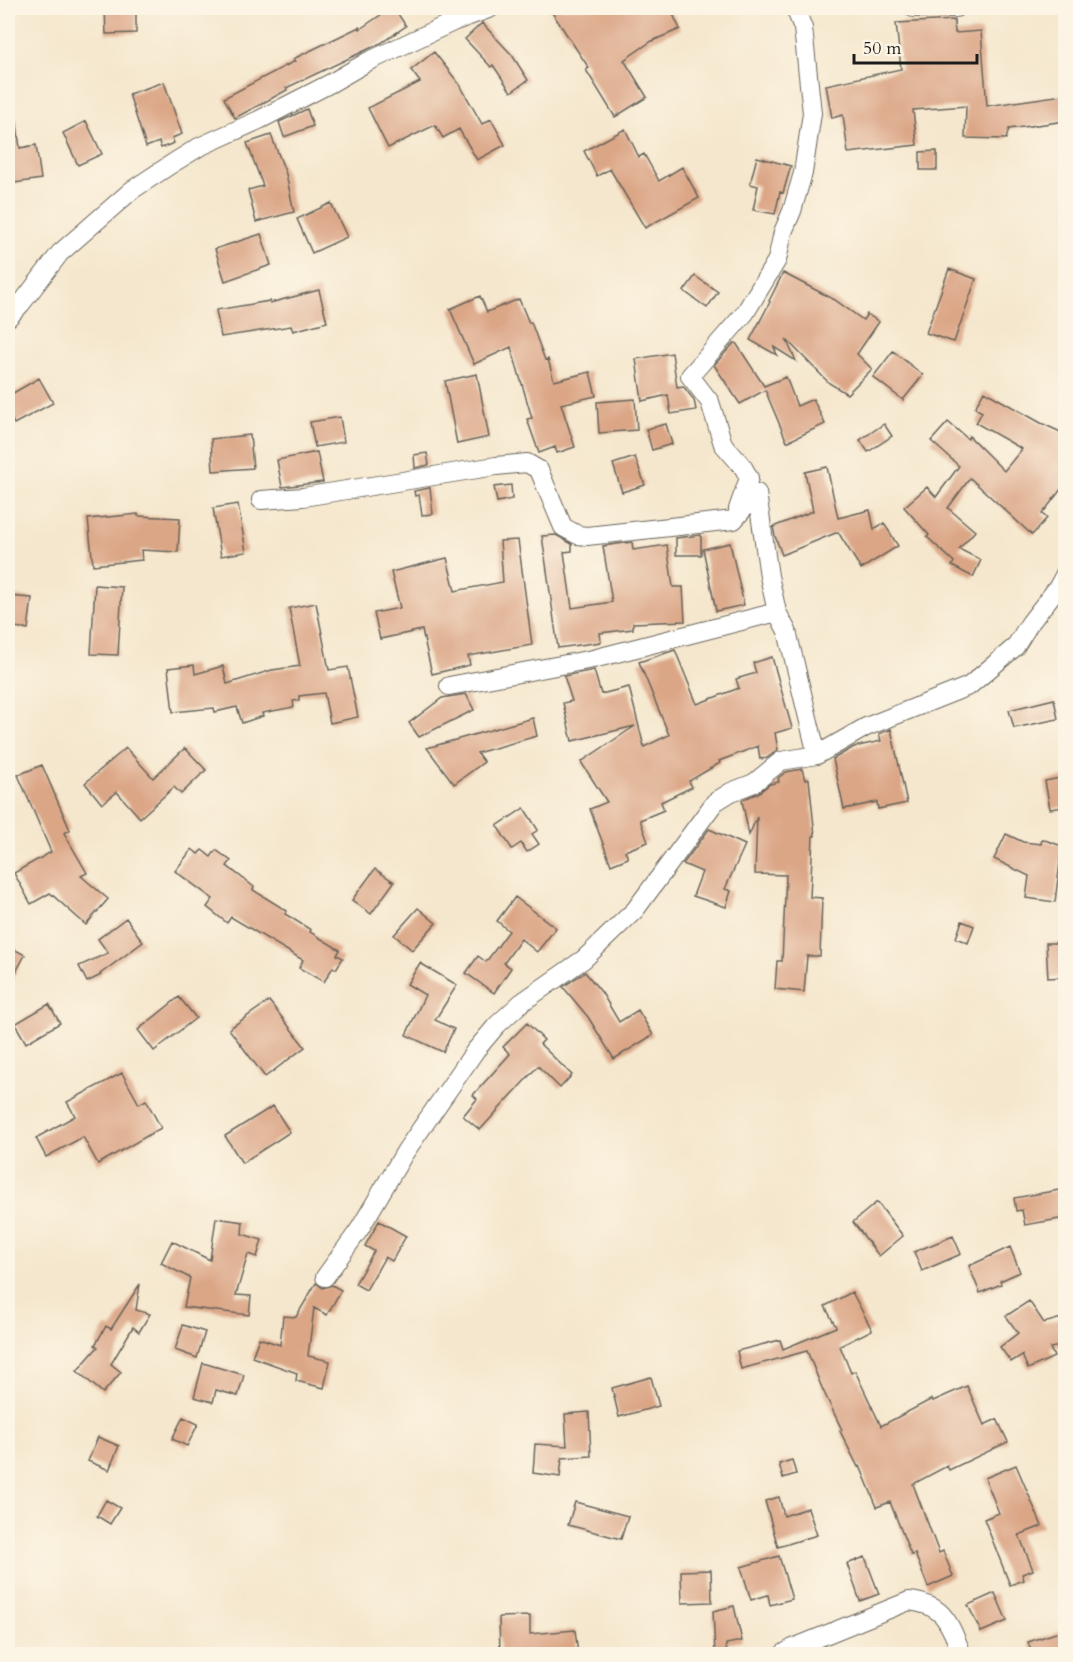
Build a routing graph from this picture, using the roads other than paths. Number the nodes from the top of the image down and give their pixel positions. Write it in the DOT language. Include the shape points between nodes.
graph roads {
  1 [pos="491,8"];
  2 [pos="795,8"];
  3 [pos="913,8"];
  4 [pos="956,8"];
  5 [pos="8,318"];
  6 [pos="261,500"];
  7 [pos="734,520"];
  8 [pos="1065,572"];
  9 [pos="777,612"];
  10 [pos="449,686"];
  11 [pos="817,755"];
  12 [pos="325,1277"];
  13 [pos="783,1654"];
  14 [pos="962,1654"];
  1 -- 5 [label="street" via="367,62 173,163 132,190 60,253"];
  2 -- 7 [label="street" via="803,28 812,113 803,173 777,260 745,313 690,376 710,402 723,444 749,478"];
  3 -- 4 [label="street"];
  6 -- 7 [label="street" via="527,463 539,470 563,527 578,535"];
  7 -- 9 [label="street" via="757,492"];
  8 -- 11 [label="street" via="1015,647 969,686 866,727"];
  9 -- 10 [label="street" via="593,659"];
  9 -- 11 [label="street" via="788,630"];
  11 -- 12 [label="street" via="781,761 754,783 715,802 635,910 584,959 521,1003 497,1025 405,1152 359,1230"];
  13 -- 14 [label="street" via="909,1601 927,1602 943,1614"];
}
